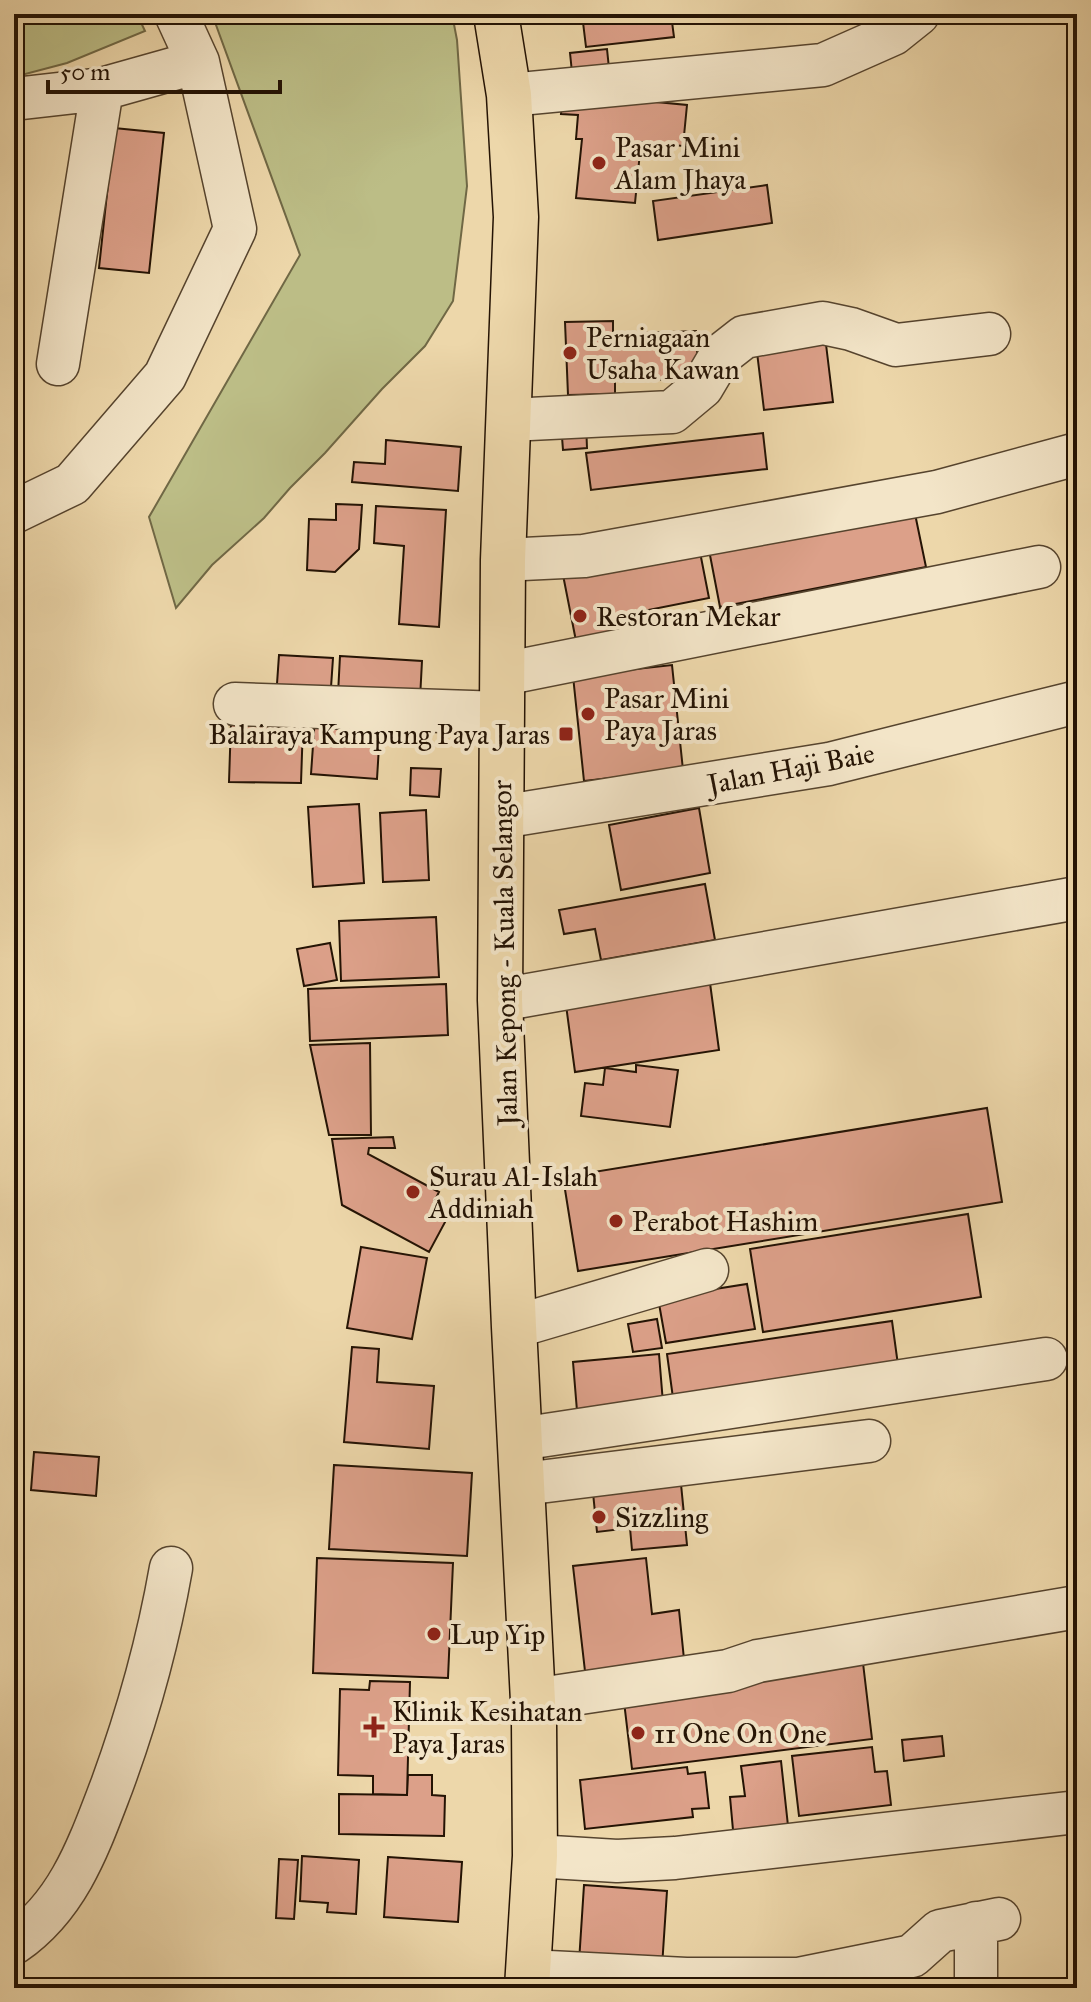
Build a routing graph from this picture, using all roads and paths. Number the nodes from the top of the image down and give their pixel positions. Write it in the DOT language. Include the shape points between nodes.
graph roads {
  1 [pos="176,14"];
  2 [pos="496,14"];
  3 [pos="918,14"];
  4 [pos="198,62"];
  5 [pos="102,89"];
  6 [pos="509,95"];
  7 [pos="14,99"];
  8 [pos="989,334"];
  9 [pos="58,364"];
  10 [pos="509,420"];
  11 [pos="1077,454"];
  12 [pos="14,512"];
  13 [pos="503,560"];
  14 [pos="1039,567"];
  15 [pos="502,694"];
  16 [pos="1077,702"];
  17 [pos="235,704"];
  18 [pos="501,817"];
  19 [pos="1077,898"];
  20 [pos="500,1000"];
  21 [pos="707,1270"];
  22 [pos="514,1327"];
  23 [pos="1046,1359"];
  24 [pos="520,1439"];
  25 [pos="869,1441"];
  26 [pos="523,1484"];
  27 [pos="171,1568"];
  28 [pos="1077,1607"];
  29 [pos="533,1700"];
  30 [pos="1077,1812"];
  31 [pos="535,1856"];
  32 [pos="14,1943"];
  33 [pos="528,1980"];
  34 [pos="976,1988"];
  1 -- 4 [label="street"];
  2 -- 6 [label="highway, Jalan Kepong - Kuala Selangor"];
  3 -- 6 [label="street" via="893,34 823,65"];
  4 -- 5 [label="street"];
  4 -- 12 [label="street" via="235,229 165,376 72,484"];
  5 -- 7 [label="street"];
  5 -- 9 [label="street"];
  6 -- 10 [label="highway, Jalan Kepong - Kuala Selangor" via="516,217"];
  8 -- 10 [label="street" via="896,345 823,323 744,337 721,355 702,387 672,412"];
  10 -- 13 [label="highway, Jalan Kepong - Kuala Selangor"];
  11 -- 13 [label="street" via="937,492 584,556"];
  13 -- 15 [label="highway, Jalan Kepong - Kuala Selangor"];
  14 -- 15 [label="street"];
  15 -- 17 [label="street"];
  15 -- 18 [label="highway, Jalan Kepong - Kuala Selangor"];
  16 -- 18 [label="street, Jalan Haji Baie" via="829,764"];
  18 -- 20 [label="highway, Jalan Kepong - Kuala Selangor"];
  19 -- 20 [label="street"];
  20 -- 22 [label="highway, Jalan Kepong - Kuala Selangor"];
  21 -- 22 [label="street"];
  22 -- 24 [label="highway, Jalan Kepong - Kuala Selangor"];
  23 -- 24 [label="street"];
  24 -- 26 [label="highway, Jalan Kepong - Kuala Selangor"];
  25 -- 26 [label="street"];
  26 -- 29 [label="highway, Jalan Kepong - Kuala Selangor"];
  27 -- 32 [label="street" via="132,1732 86,1853 42,1919"];
  28 -- 29 [label="street" via="758,1661 728,1671"];
  29 -- 31 [label="highway, Jalan Kepong - Kuala Selangor"];
  30 -- 31 [label="street" via="675,1858"];
  31 -- 33 [label="highway, Jalan Kepong - Kuala Selangor"];
  33 -- 34 [label="street" via="798,1979 912,1956 940,1931 988,1921"];
}
